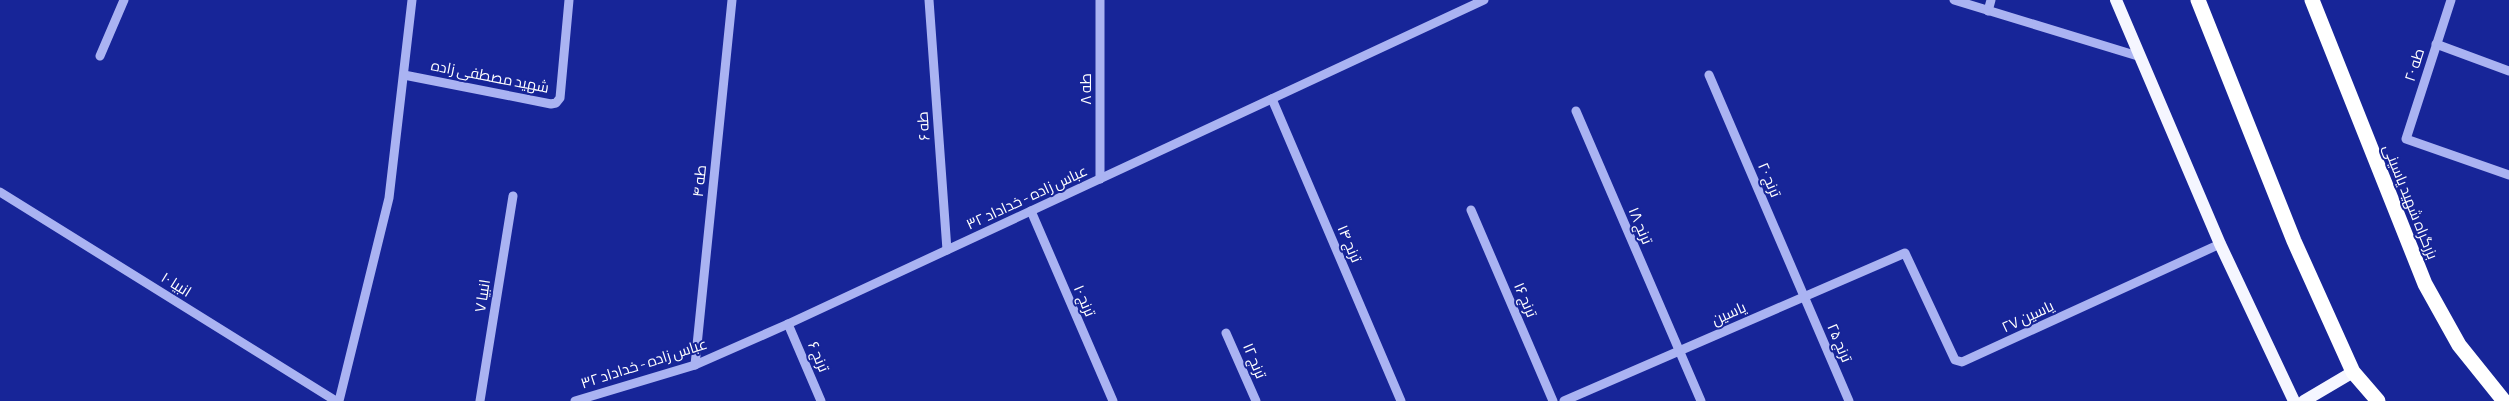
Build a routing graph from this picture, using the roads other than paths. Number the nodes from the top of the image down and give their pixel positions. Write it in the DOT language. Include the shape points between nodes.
graph roads {
  1 [pos="124,0"];
  2 [pos="412,0"];
  3 [pos="570,0"];
  4 [pos="732,0"];
  5 [pos="929,0"];
  6 [pos="1100,0"];
  7 [pos="1484,0"];
  8 [pos="1954,0"];
  9 [pos="1991,0"];
  10 [pos="2116,0"];
  11 [pos="2198,0"];
  12 [pos="2312,0"];
  13 [pos="2451,0"];
  14 [pos="1988,11"];
  15 [pos="2436,44"];
  16 [pos="100,56"];
  17 [pos="2140,57"];
  18 [pos="2509,71"];
  19 [pos="1709,74"];
  20 [pos="404,75"];
  21 [pos="1272,99"];
  22 [pos="1576,111"];
  23 [pos="2509,175"];
  24 [pos="1100,179"];
  25 [pos="0,192"];
  26 [pos="513,196"];
  27 [pos="1471,210"];
  28 [pos="1031,211"];
  29 [pos="2220,244"];
  30 [pos="947,250"];
  31 [pos="1906,253"];
  32 [pos="1804,297"];
  33 [pos="788,324"];
  34 [pos="1226,333"];
  35 [pos="1679,351"];
  36 [pos="695,365"];
  37 [pos="2354,372"];
  38 [pos="338,401"];
  39 [pos="480,401"];
  40 [pos="575,401"];
  41 [pos="821,401"];
  42 [pos="1112,401"];
  43 [pos="1256,401"];
  44 [pos="1402,401"];
  45 [pos="1553,401"];
  46 [pos="1564,401"];
  47 [pos="1701,401"];
  48 [pos="1849,401"];
  49 [pos="2294,401"];
  50 [pos="2304,401"];
  51 [pos="2378,401"];
  52 [pos="2504,401"];
  1 -- 16 [label="street"];
  2 -- 20 [label="street"];
  3 -- 20 [label="street, شهید مصطفی زاده" via="560,98 556,103"];
  4 -- 36 [label="street, طه ۴"];
  5 -- 30 [label="street, طه ۶"];
  6 -- 24 [label="street, طه ۸"];
  7 -- 21 [label="street, عباس زاده - خداداد ۳۲"];
  8 -- 14 [label="street"];
  9 -- 14 [label="street"];
  10 -- 17 [label="main road"];
  11 -- 37 [label="highway" via="2294,241"];
  12 -- 52 [label="highway, بزرگراه شهید یاسینی" via="2425,284 2459,345"];
  13 -- 15 [label="street, طه ۲۰"];
  14 -- 17 [label="street"];
  15 -- 18 [label="street"];
  15 -- 23 [label="street, طه ۲۰" via="2406,139"];
  17 -- 29 [label="main road"];
  19 -- 32 [label="street, ترنج ۲۰"];
  20 -- 38 [label="street" via="389,198"];
  21 -- 24 [label="street, عباس زاده - خداداد ۳۲"];
  21 -- 44 [label="street, ترنج ۱۴"];
  22 -- 35 [label="street, ترنج ۱۸"];
  24 -- 28 [label="street, عباس زاده - خداداد ۳۲"];
  25 -- 38 [label="street, انبیا ۱۰"];
  26 -- 39 [label="street, انبیا ۷"];
  27 -- 45 [label="street, ترنج ۱۶"];
  28 -- 30 [label="street, عباس زاده - خداداد ۳۲"];
  28 -- 42 [label="street, ترنج ۱۰"];
  29 -- 31 [label="street, یاسین ۲۷" via="1962,362 1955,360"];
  29 -- 49 [label="main road"];
  30 -- 33 [label="street, عباس زاده - خداداد ۳۲"];
  31 -- 32 [label="street, یاسین"];
  32 -- 35 [label="street, یاسین"];
  32 -- 48 [label="street, ترنج ۲۵"];
  33 -- 36 [label="street, عباس زاده - خداداد ۳۲"];
  33 -- 41 [label="street, ترنج ۶"];
  34 -- 43 [label="street, ترنج ۱۲"];
  35 -- 46 [label="street, یاسین"];
  35 -- 47 [label="street, ترنج ۱۸"];
  36 -- 40 [label="street, عباس زاده - خداداد ۳۲"];
  37 -- 50 [label="main road"];
  37 -- 51 [label="highway"];
}
